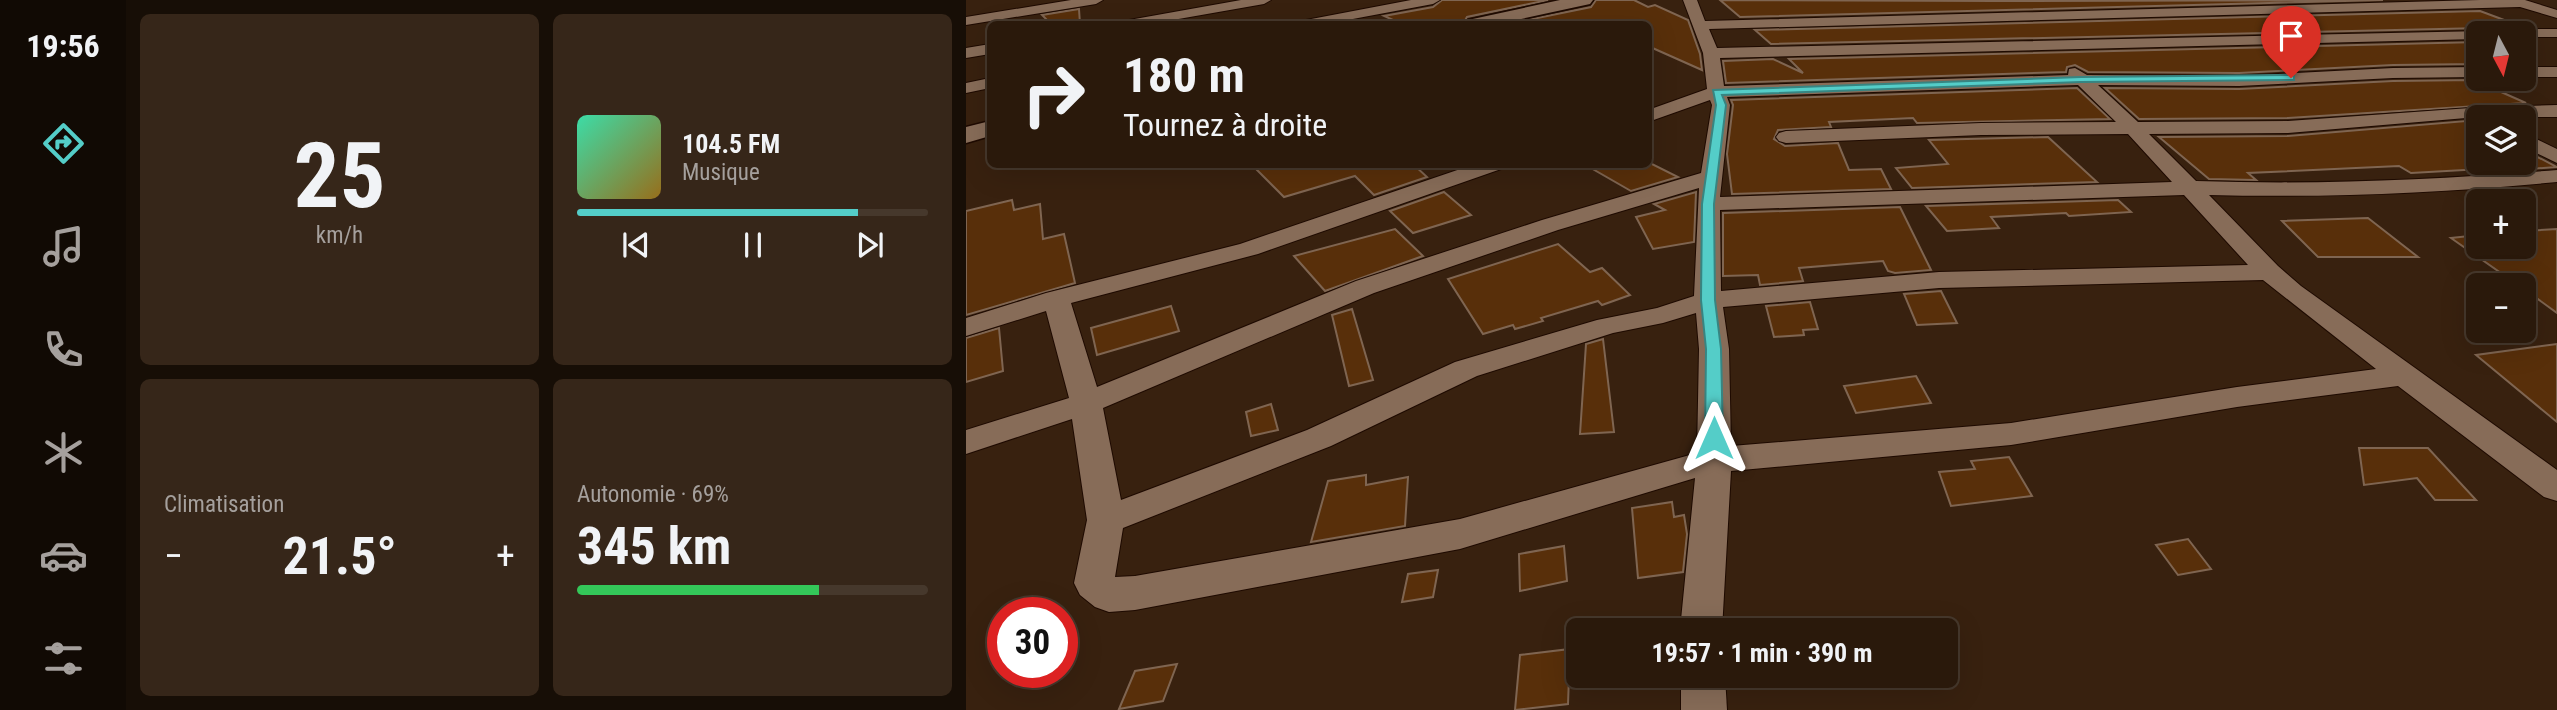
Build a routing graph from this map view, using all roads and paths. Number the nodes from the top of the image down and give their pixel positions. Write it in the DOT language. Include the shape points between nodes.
graph roads {
  1 [pos="1096,0"];
  2 [pos="1264,0"];
  3 [pos="1433,0"];
  4 [pos="1584,0"];
  5 [pos="2266,0"];
  6 [pos="2516,1"];
  7 [pos="2011,8"];
  8 [pos="2285,10"];
  9 [pos="1696,12"];
  10 [pos="2557,14"];
  11 [pos="966,21"];
  12 [pos="1146,21"];
  13 [pos="1322,21"];
  14 [pos="1489,21"];
  15 [pos="2536,33"];
  16 [pos="2557,33"];
  17 [pos="2466,34"];
  18 [pos="2332,37"];
  19 [pos="2044,44"];
  20 [pos="987,50"];
  21 [pos="966,53"];
  22 [pos="1711,53"];
  23 [pos="2466,72"];
  24 [pos="2536,72"];
  25 [pos="2557,72"];
  26 [pos="2393,73"];
  27 [pos="2081,80"];
  28 [pos="987,84"];
  29 [pos="966,88"];
  30 [pos="1716,92"];
  31 [pos="2466,111"];
  32 [pos="2557,111"];
  33 [pos="2536,112"];
  34 [pos="1652,113"];
  35 [pos="2466,116"];
  36 [pos="2135,130"];
  37 [pos="987,131"];
  38 [pos="966,135"];
  39 [pos="1786,137"];
  40 [pos="2536,146"];
  41 [pos="2557,157"];
  42 [pos="1485,168"];
  43 [pos="2557,176"];
  44 [pos="2191,188"];
  45 [pos="1710,191"];
  46 [pos="2269,272"];
  47 [pos="1056,299"];
  48 [pos="1708,300"];
  49 [pos="966,327"];
  50 [pos="2406,375"];
  51 [pos="1086,403"];
  52 [pos="966,442"];
  53 [pos="1714,460"];
  54 [pos="2551,479"];
  55 [pos="1106,520"];
  56 [pos="1702,618"];
  57 [pos="1703,688"];
  58 [pos="1704,710"];
  1 -- 11 [label="street"];
  2 -- 12 [label="street"];
  3 -- 13 [label="street"];
  4 -- 14 [label="street"];
  5 -- 8 [label="street"];
  6 -- 8 [label="street"];
  6 -- 10 [label="street"];
  7 -- 8 [label="street"];
  7 -- 9 [label="street"];
  7 -- 19 [label="street"];
  8 -- 18 [label="street"];
  9 -- 22 [label="street"];
  15 -- 16 [label="street"];
  17 -- 18 [label="street"];
  18 -- 19 [label="street"];
  18 -- 26 [label="street"];
  19 -- 22 [label="street"];
  19 -- 27 [label="street"];
  20 -- 21 [label="street"];
  22 -- 30 [label="street"];
  23 -- 26 [label="street"];
  24 -- 25 [label="street"];
  26 -- 27 [label="street" via="2239,80"];
  26 -- 31 [label="street"];
  27 -- 30 [label="street"];
  27 -- 36 [label="street"];
  28 -- 29 [label="street"];
  30 -- 34 [label="street"];
  30 -- 45 [label="street" via="1721,105"];
  32 -- 33 [label="street"];
  35 -- 36 [label="street"];
  36 -- 39 [label="street" via="1982,129"];
  36 -- 44 [label="street"];
  37 -- 38 [label="street"];
  40 -- 41 [label="street"];
  42 -- 47 [label="street" via="1249,249"];
  43 -- 44 [label="street" via="2311,191"];
  44 -- 45 [label="street"];
  44 -- 46 [label="street"];
  45 -- 48 [label="street"];
  45 -- 51 [label="street" via="1638,201 1550,225 1365,287"];
  46 -- 48 [label="street" via="1939,281"];
  46 -- 50 [label="street"];
  47 -- 49 [label="street"];
  47 -- 51 [label="street"];
  48 -- 53 [label="street" via="1714,349"];
  48 -- 55 [label="street" via="1466,369 1319,438"];
  50 -- 53 [label="street" via="2011,434"];
  50 -- 54 [label="street"];
  51 -- 52 [label="street"];
  51 -- 55 [label="street"];
  53 -- 55 [label="street" via="1460,534 1135,593 1109,595 1094,583"];
  53 -- 56 [label="street"];
  57 -- 58 [label="street"];
}
